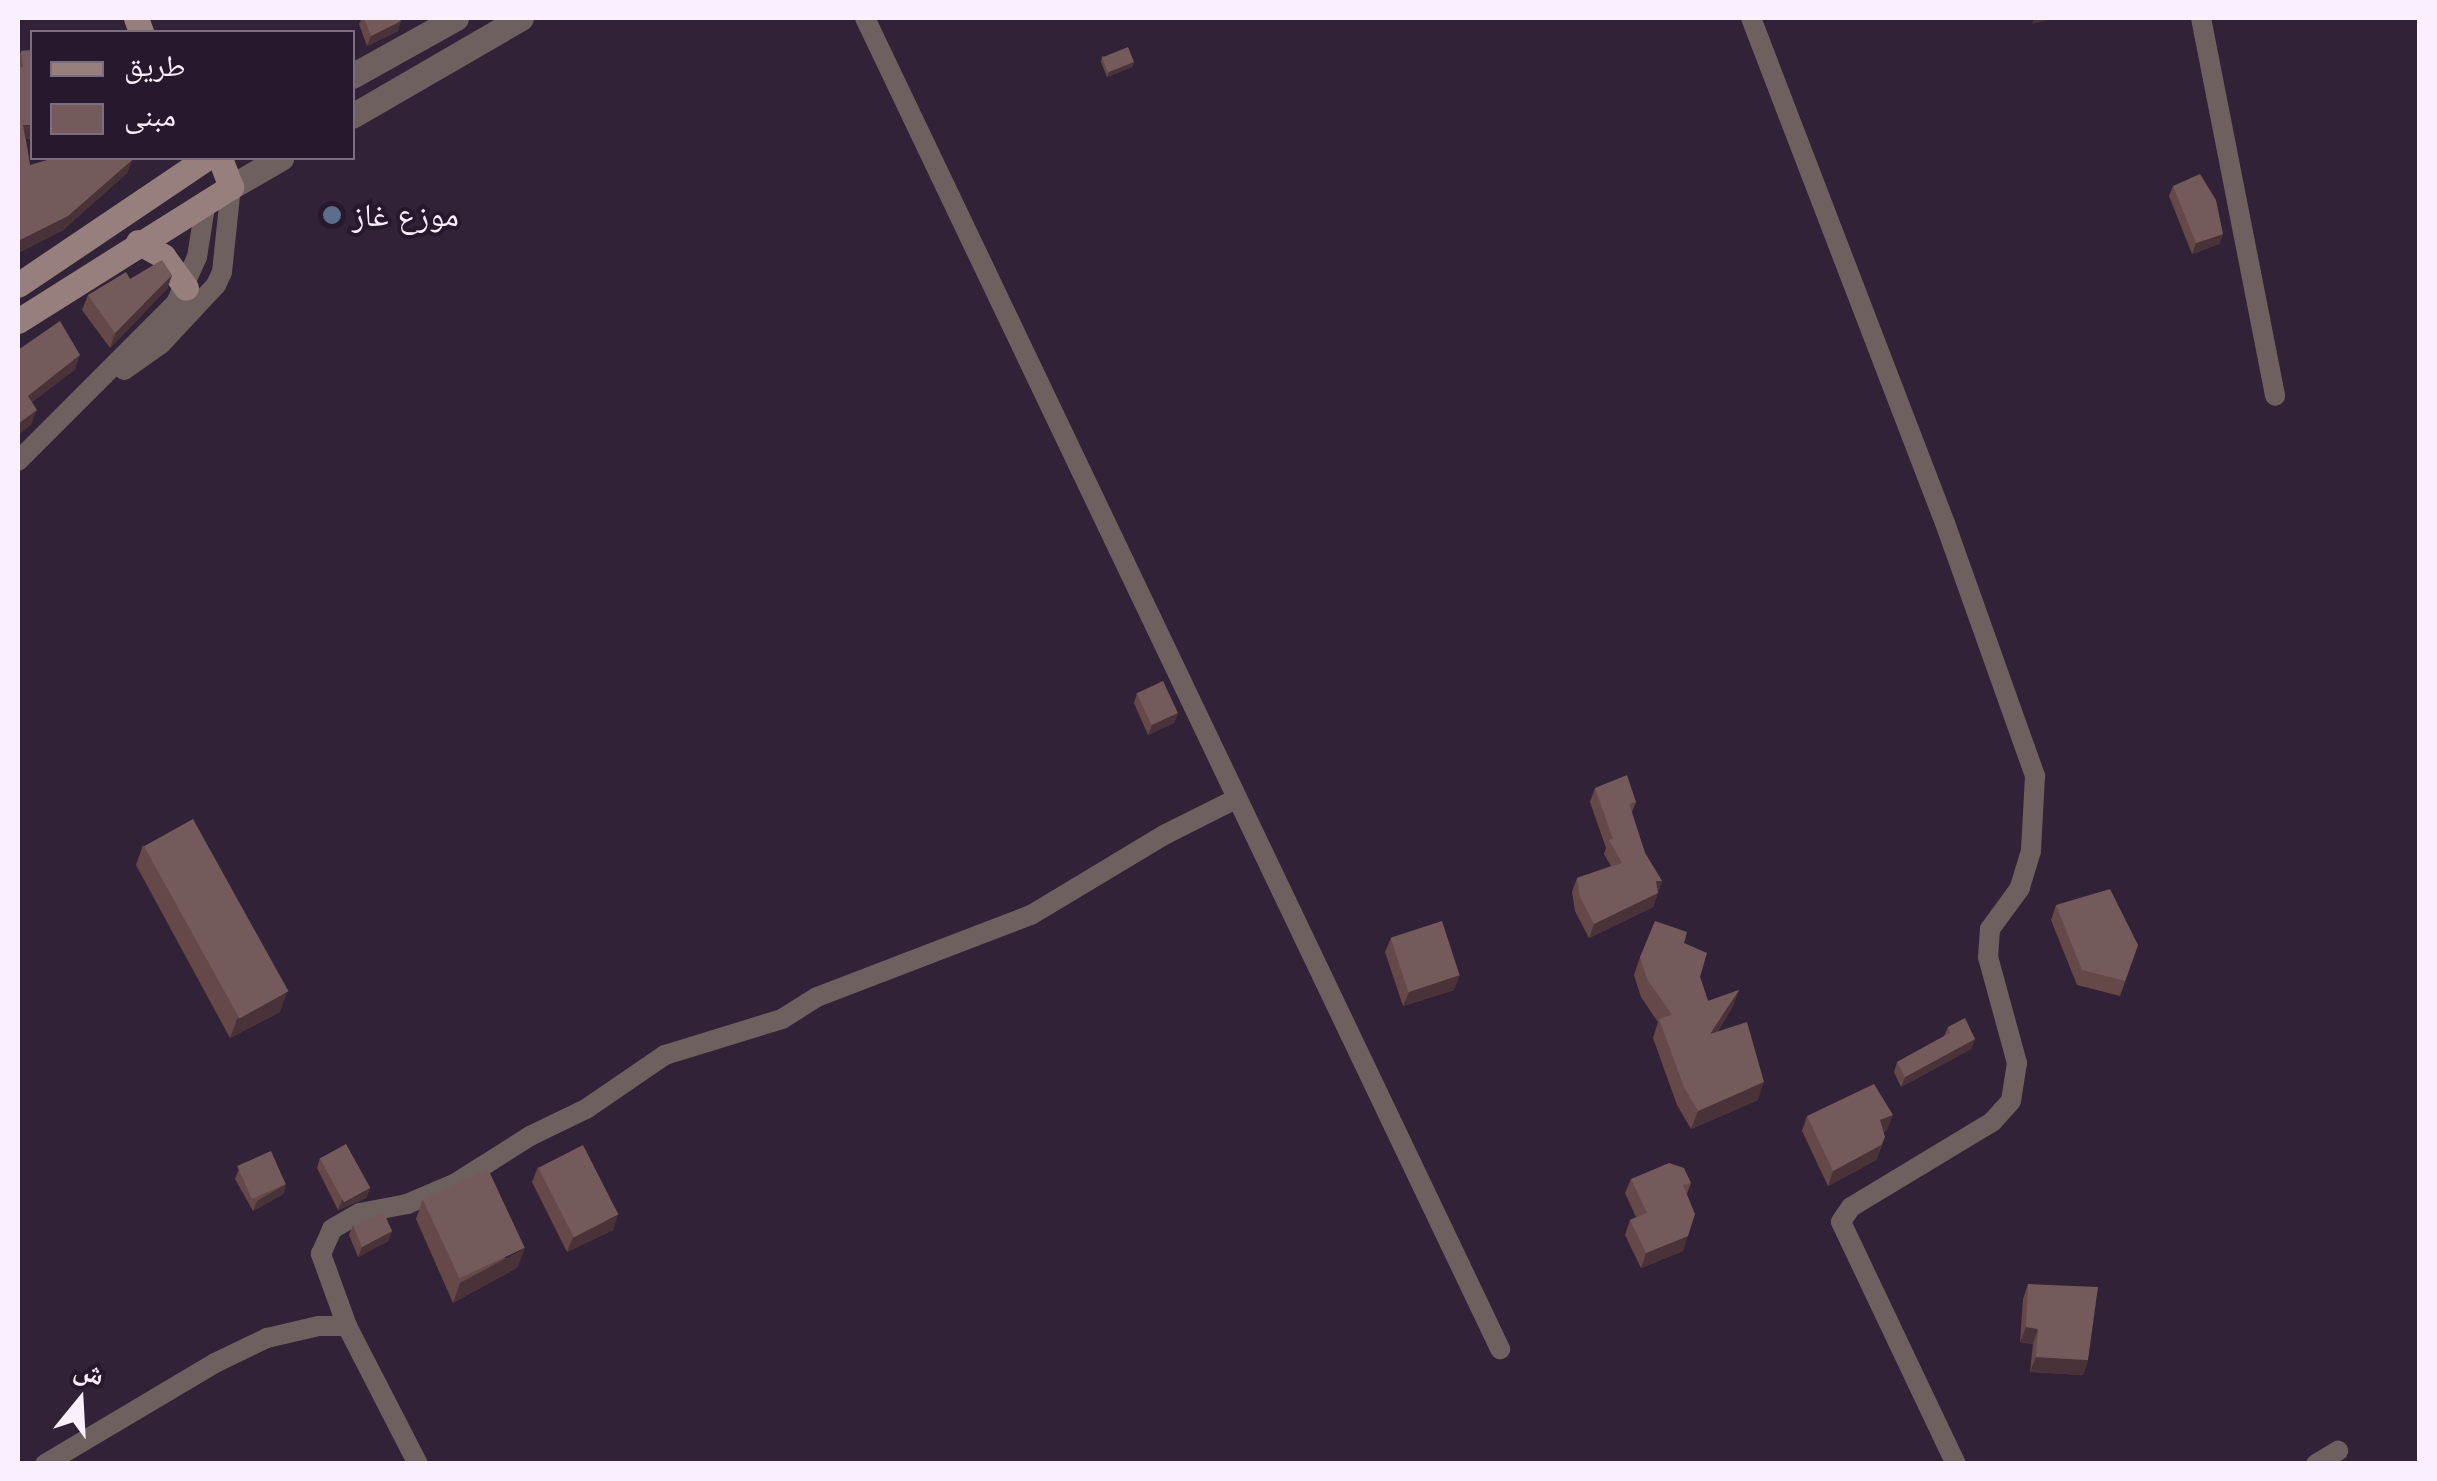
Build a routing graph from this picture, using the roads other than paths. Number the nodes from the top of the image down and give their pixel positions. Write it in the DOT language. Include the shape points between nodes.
graph roads {
  1 [pos="456,18"];
  2 [pos="521,18"];
  3 [pos="866,18"];
  4 [pos="1751,18"];
  5 [pos="2200,18"];
  6 [pos="355,74"];
  7 [pos="355,114"];
  8 [pos="197,160"];
  9 [pos="221,160"];
  10 [pos="278,160"];
  11 [pos="231,187"];
  12 [pos="206,201"];
  13 [pos="138,242"];
  14 [pos="18,285"];
  15 [pos="186,288"];
  16 [pos="18,321"];
  17 [pos="2275,396"];
  18 [pos="70,410"];
  19 [pos="18,460"];
  20 [pos="1236,799"];
  21 [pos="347,1326"];
  22 [pos="1500,1349"];
  23 [pos="2338,1450"];
  24 [pos="45,1464"];
  25 [pos="418,1464"];
  26 [pos="1956,1464"];
  27 [pos="2316,1464"];
  1 -- 6 [label="street"];
  2 -- 7 [label="street"];
  3 -- 20 [label="street"];
  4 -- 26 [label="street" via="2035,776 2030,851 2020,888 1990,929 1988,957 2018,1063 2012,1101 1992,1122 1850,1207 1841,1222"];
  5 -- 17 [label="street"];
  8 -- 12 [label="main road"];
  8 -- 14 [label="main road"];
  9 -- 11 [label="main road"];
  10 -- 11 [label="street"];
  11 -- 12 [label="main road"];
  11 -- 18 [label="street" via="222,272 210,294 161,344"];
  12 -- 13 [label="main road"];
  12 -- 15 [label="street"];
  13 -- 15 [label="main road" via="163,256"];
  13 -- 16 [label="main road"];
  15 -- 18 [label="street"];
  18 -- 19 [label="street"];
  20 -- 21 [label="street" via="1031,914 816,997 782,1019 664,1054 586,1109 456,1183 407,1204 360,1213 332,1229 321,1254"];
  20 -- 22 [label="street"];
  21 -- 24 [label="street" via="267,1338"];
  21 -- 25 [label="street"];
  23 -- 27 [label="street"];
}
